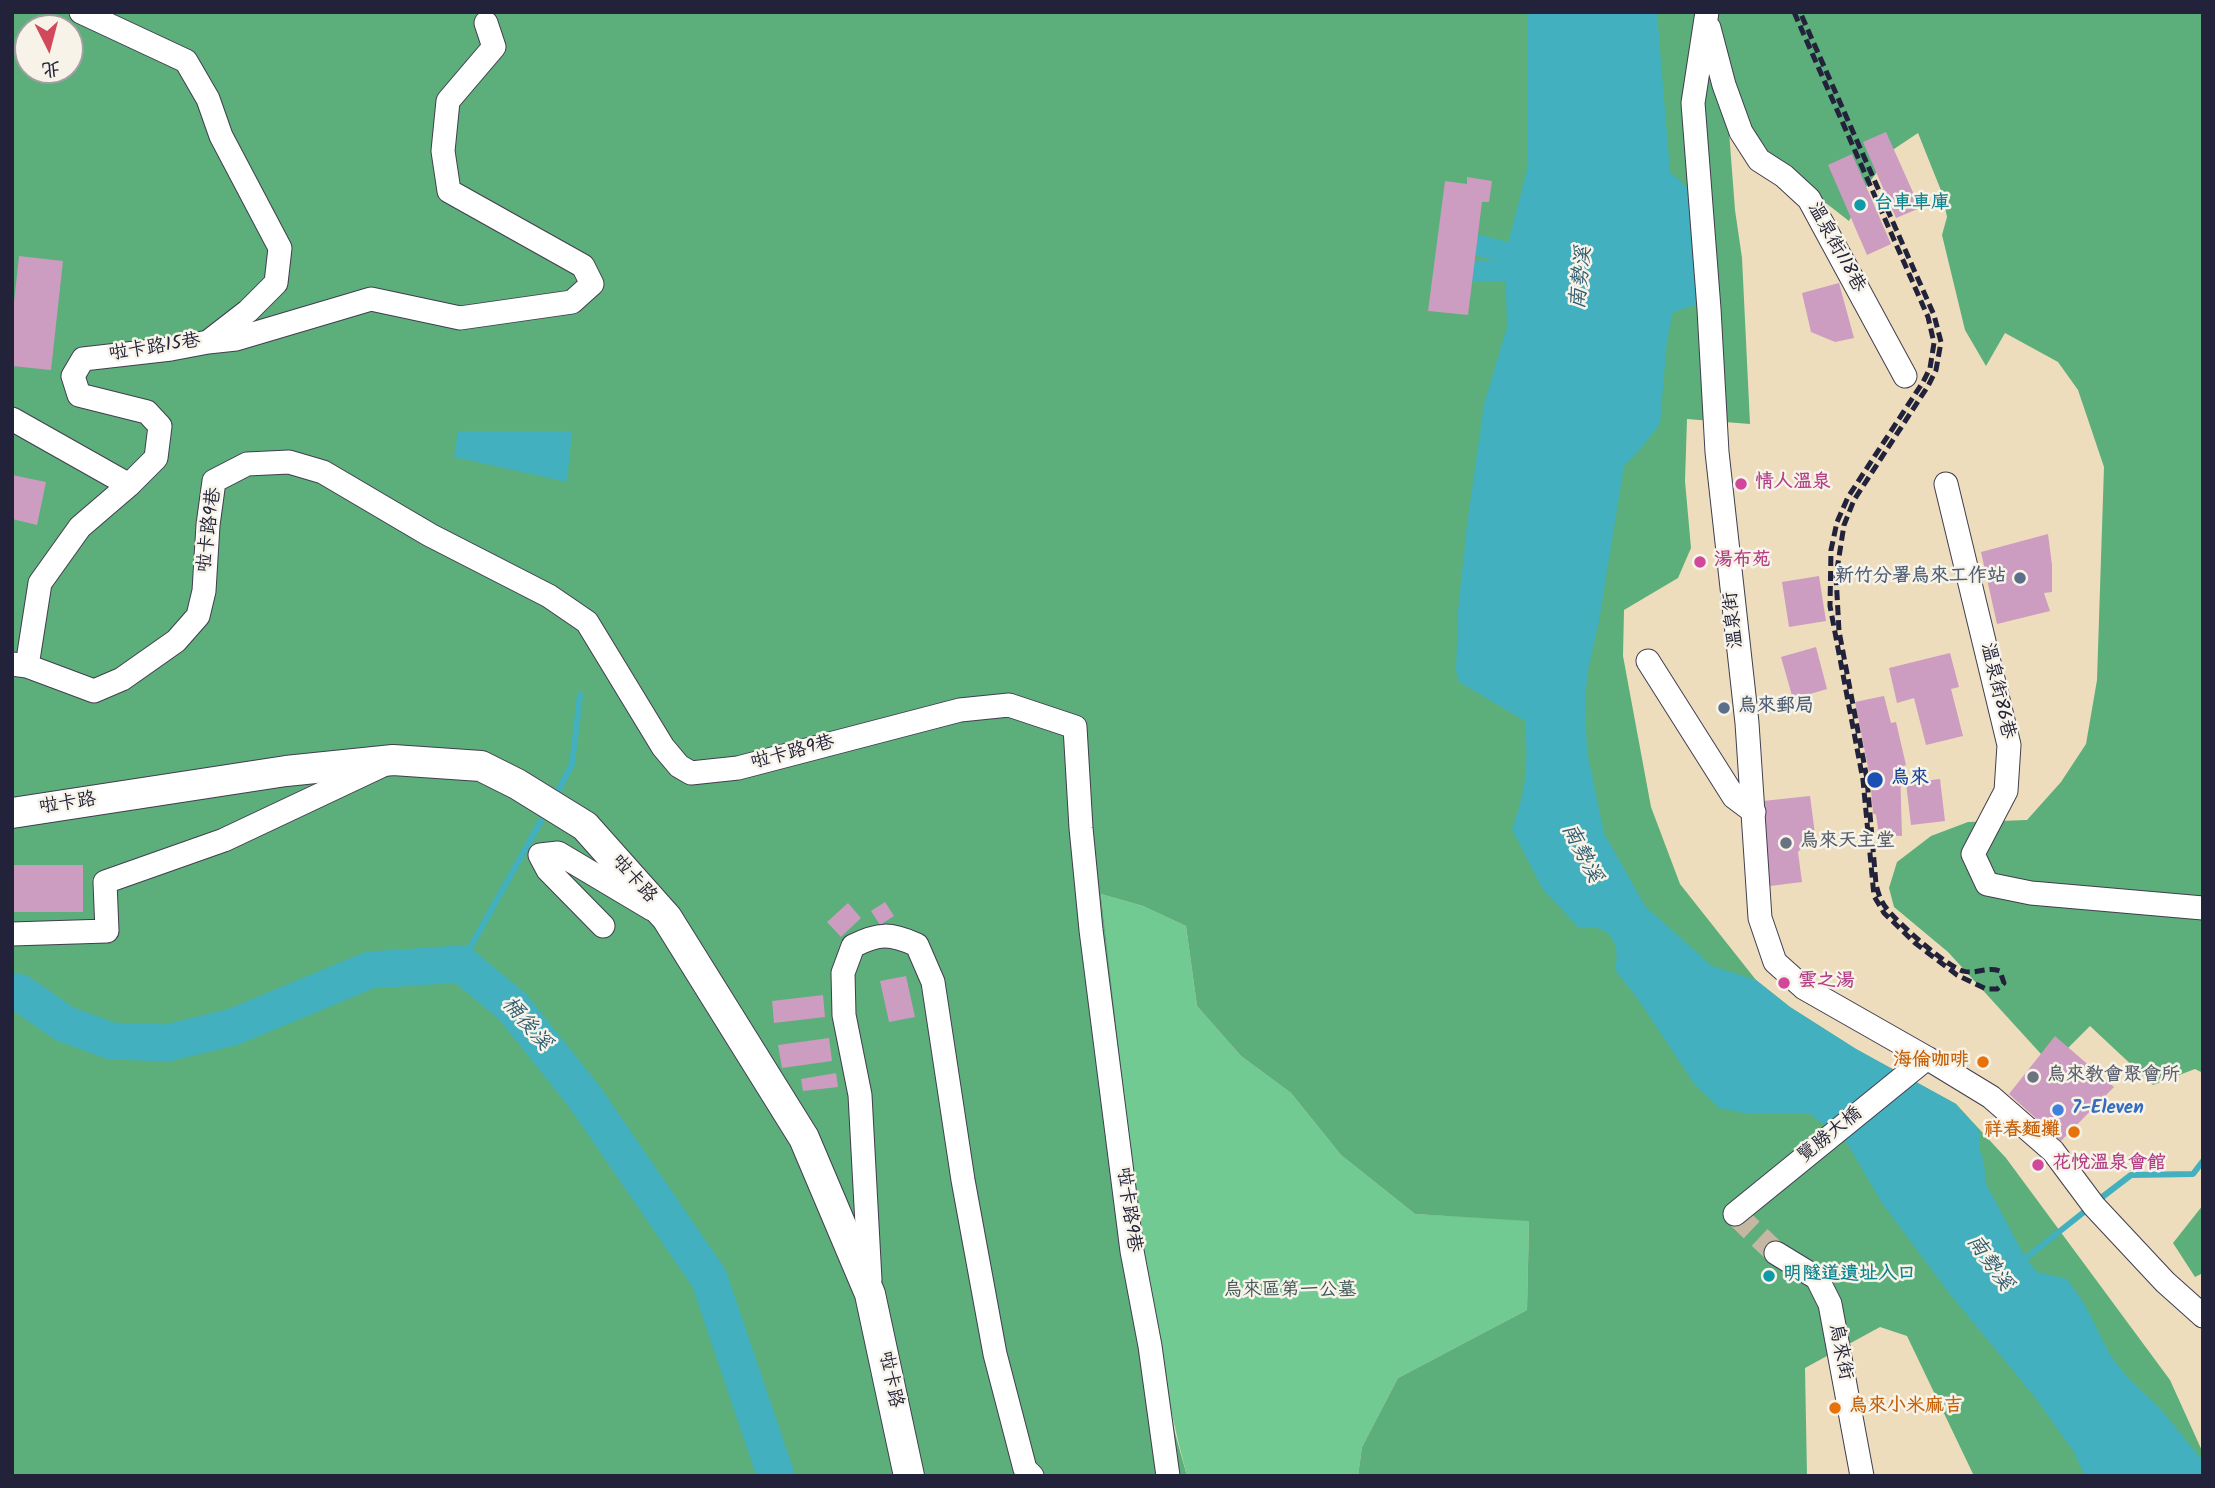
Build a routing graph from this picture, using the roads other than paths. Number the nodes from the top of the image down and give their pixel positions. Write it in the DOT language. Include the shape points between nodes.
graph roads {
  1 [pos="81,12"];
  2 [pos="1707,15"];
  3 [pos="486,23"];
  4 [pos="208,342"];
  5 [pos="1905,376"];
  6 [pos="12,419"];
  7 [pos="1946,484"];
  8 [pos="129,485"];
  9 [pos="1648,661"];
  10 [pos="20,665"];
  11 [pos="393,760"];
  12 [pos="1754,812"];
  13 [pos="12,813"];
  14 [pos="2203,908"];
  15 [pos="667,918"];
  16 [pos="603,926"];
  17 [pos="12,934"];
  18 [pos="1927,1058"];
  19 [pos="1735,1213"];
  20 [pos="1776,1253"];
  21 [pos="870,1294"];
  22 [pos="2203,1316"];
  23 [pos="909,1476"];
  24 [pos="1032,1476"];
  25 [pos="1168,1476"];
  26 [pos="1862,1476"];
  1 -- 4 [label="street, 啦卡路15巷" via="186,61 280,248 271,291"];
  2 -- 5 [label="street, 溫泉街118巷" via="1741,132 1759,160 1810,199"];
  2 -- 12 [label="street, 溫泉街" via="1693,103 1717,452"];
  3 -- 4 [label="street" via="494,47 448,101 443,151 449,191 583,266 592,284 572,302 460,318 371,299 236,339"];
  4 -- 8 [label="street, 啦卡路15巷" via="83,359 74,376 79,396 147,412 160,426 156,458"];
  6 -- 8 [label="street"];
  7 -- 14 [label="street, 溫泉街86巷" via="2009,744 2006,790 1973,853 1987,884 2031,893"];
  8 -- 10 [label="street, 啦卡路15巷" via="80,527 40,583"];
  9 -- 12 [label="street" via="1734,797"];
  10 -- 25 [label="street, 啦卡路9巷" via="94,691 122,679 176,641 198,617 214,481 247,464 289,462 323,472 430,535 549,596 587,622 663,747 691,773 738,768 960,710 1009,705 1074,727 1095,957 1132,1251"];
  11 -- 13 [label="main road, 啦卡路" via="286,771"];
  11 -- 15 [label="main road, 啦卡路" via="481,766 517,784 585,827"];
  11 -- 17 [label="street" via="224,840 105,882 107,931"];
  12 -- 18 [label="street, 溫泉街" via="1760,918 1775,962 1804,988"];
  15 -- 16 [label="street" via="558,853 540,855 548,870"];
  15 -- 21 [label="main road, 啦卡路" via="804,1138"];
  18 -- 19 [label="street, 覽勝大橋"];
  18 -- 22 [label="street, 溫泉街" via="1991,1097 2053,1151 2094,1206"];
  20 -- 26 [label="street, 烏來街" via="1817,1279 1830,1304"];
  21 -- 23 [label="main road, 啦卡路"];
  21 -- 24 [label="street" via="860,1095 844,1016 843,973 853,946 874,936 899,937 917,945 933,982 995,1354 1025,1469"];
}
